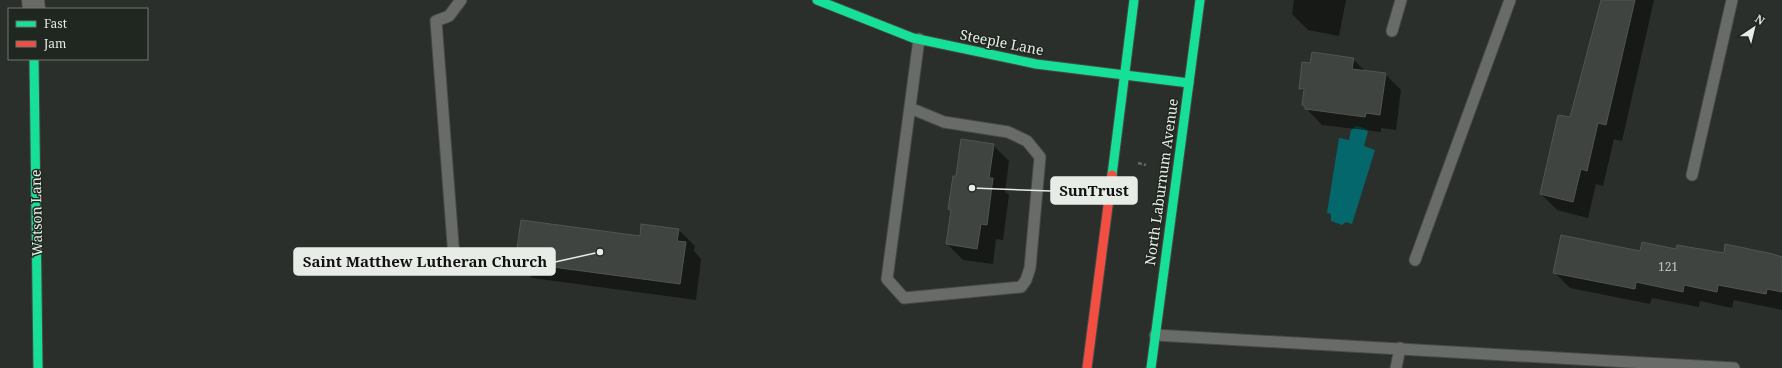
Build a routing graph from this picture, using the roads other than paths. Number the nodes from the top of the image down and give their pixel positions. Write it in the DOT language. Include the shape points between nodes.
graph roads {
  1 [pos="462,0"];
  2 [pos="817,0"];
  3 [pos="1134,0"];
  4 [pos="1200,0"];
  5 [pos="1401,0"];
  6 [pos="1510,0"];
  7 [pos="1732,0"];
  8 [pos="1392,31"];
  9 [pos="919,39"];
  10 [pos="34,60"];
  11 [pos="1124,76"];
  12 [pos="1189,83"];
  13 [pos="910,108"];
  14 [pos="1692,175"];
  15 [pos="454,257"];
  16 [pos="1415,260"];
  17 [pos="1155,335"];
  18 [pos="1400,348"];
  19 [pos="38,368"];
  20 [pos="1087,368"];
  21 [pos="1151,368"];
  22 [pos="1396,368"];
  23 [pos="1734,368"];
  1 -- 15 [label="lane" via="449,16 436,21"];
  2 -- 9 [label="main road, Steeple Lane"];
  3 -- 11 [label="main road"];
  4 -- 12 [label="main road, North Laburnum Avenue"];
  5 -- 8 [label="lane"];
  6 -- 16 [label="lane"];
  7 -- 14 [label="lane"];
  9 -- 11 [label="main road, Steeple Lane" via="1036,64"];
  9 -- 13 [label="lane"];
  10 -- 19 [label="main road, Watson Lane"];
  11 -- 12 [label="main road, Steeple Lane"];
  11 -- 20 [label="main road"];
  12 -- 17 [label="main road, North Laburnum Avenue"];
  13 -- 13 [label="lane" via="887,279 904,298 1021,287 1030,268 1040,157 1027,140 1008,132 944,122"];
  17 -- 18 [label="lane"];
  17 -- 21 [label="main road, North Laburnum Avenue"];
  18 -- 22 [label="lane"];
  18 -- 23 [label="lane"];
}
